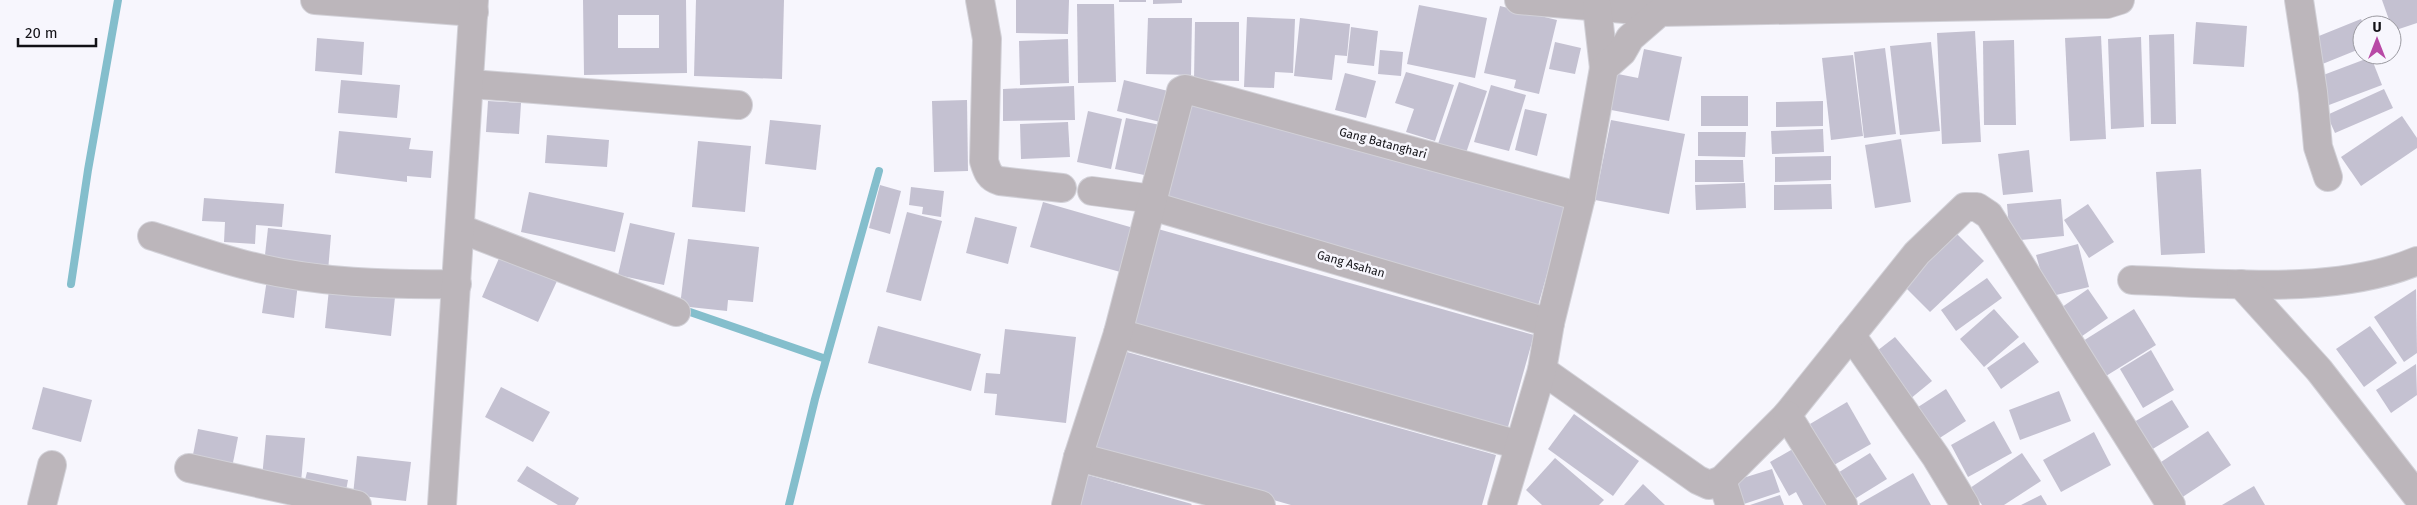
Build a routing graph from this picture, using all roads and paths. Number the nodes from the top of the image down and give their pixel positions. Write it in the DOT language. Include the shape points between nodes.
graph roads {
  1 [pos="315,0"];
  2 [pos="980,0"];
  3 [pos="1519,0"];
  4 [pos="2120,0"];
  5 [pos="2299,0"];
  6 [pos="474,6"];
  7 [pos="1660,6"];
  8 [pos="1597,7"];
  9 [pos="1604,68"];
  10 [pos="470,84"];
  11 [pos="738,105"];
  12 [pos="2328,177"];
  13 [pos="1062,188"];
  14 [pos="1092,191"];
  15 [pos="1581,197"];
  16 [pos="1152,202"];
  17 [pos="461,229"];
  18 [pos="152,236"];
  19 [pos="2417,261"];
  20 [pos="2132,280"];
  21 [pos="457,284"];
  22 [pos="2241,284"];
  23 [pos="676,312"];
  24 [pos="1550,323"];
  25 [pos="1118,333"];
  26 [pos="1851,335"];
  27 [pos="1542,370"];
  28 [pos="1787,415"];
  29 [pos="1519,445"];
  30 [pos="1078,457"];
  31 [pos="52,465"];
  32 [pos="189,468"];
  33 [pos="1726,492"];
  34 [pos="2417,496"];
  35 [pos="42,505"];
  36 [pos="357,505"];
  37 [pos="442,505"];
  38 [pos="1066,505"];
  39 [pos="1261,505"];
  40 [pos="1502,505"];
  41 [pos="1843,505"];
  42 [pos="1965,505"];
  43 [pos="2171,505"];
  1 -- 6 [label="street"];
  2 -- 13 [label="street" via="987,39 984,161 988,173 1000,181"];
  3 -- 8 [label="street"];
  4 -- 7 [label="street" via="2107,4"];
  5 -- 12 [label="street" via="2318,147"];
  6 -- 10 [label="street"];
  7 -- 8 [label="street"];
  7 -- 9 [label="street" via="1630,38 1622,52"];
  8 -- 9 [label="street"];
  9 -- 15 [label="street"];
  10 -- 11 [label="street"];
  10 -- 17 [label="street"];
  14 -- 16 [label="street, Gang Asahan"];
  15 -- 16 [label="street, Gang Batanghari" via="1185,89 1178,97"];
  15 -- 24 [label="street"];
  16 -- 24 [label="street, Gang Asahan"];
  16 -- 25 [label="street"];
  17 -- 21 [label="street"];
  17 -- 23 [label="street"];
  18 -- 21 [label="street" via="250,266 297,274 383,285"];
  19 -- 22 [label="street" via="2339,282"];
  20 -- 22 [label="street"];
  21 -- 37 [label="street"];
  22 -- 34 [label="street" via="2319,370"];
  24 -- 27 [label="street"];
  25 -- 29 [label="street"];
  25 -- 30 [label="street"];
  26 -- 28 [label="street"];
  26 -- 42 [label="street" via="1936,457"];
  26 -- 43 [label="street" via="1917,254 1964,207 1978,207 1989,215"];
  27 -- 29 [label="street"];
  27 -- 33 [label="street" via="1698,480"];
  28 -- 33 [label="street"];
  28 -- 41 [label="street"];
  29 -- 40 [label="street"];
  30 -- 38 [label="street"];
  30 -- 39 [label="street"];
  31 -- 35 [label="street"];
  32 -- 36 [label="street"];
}
